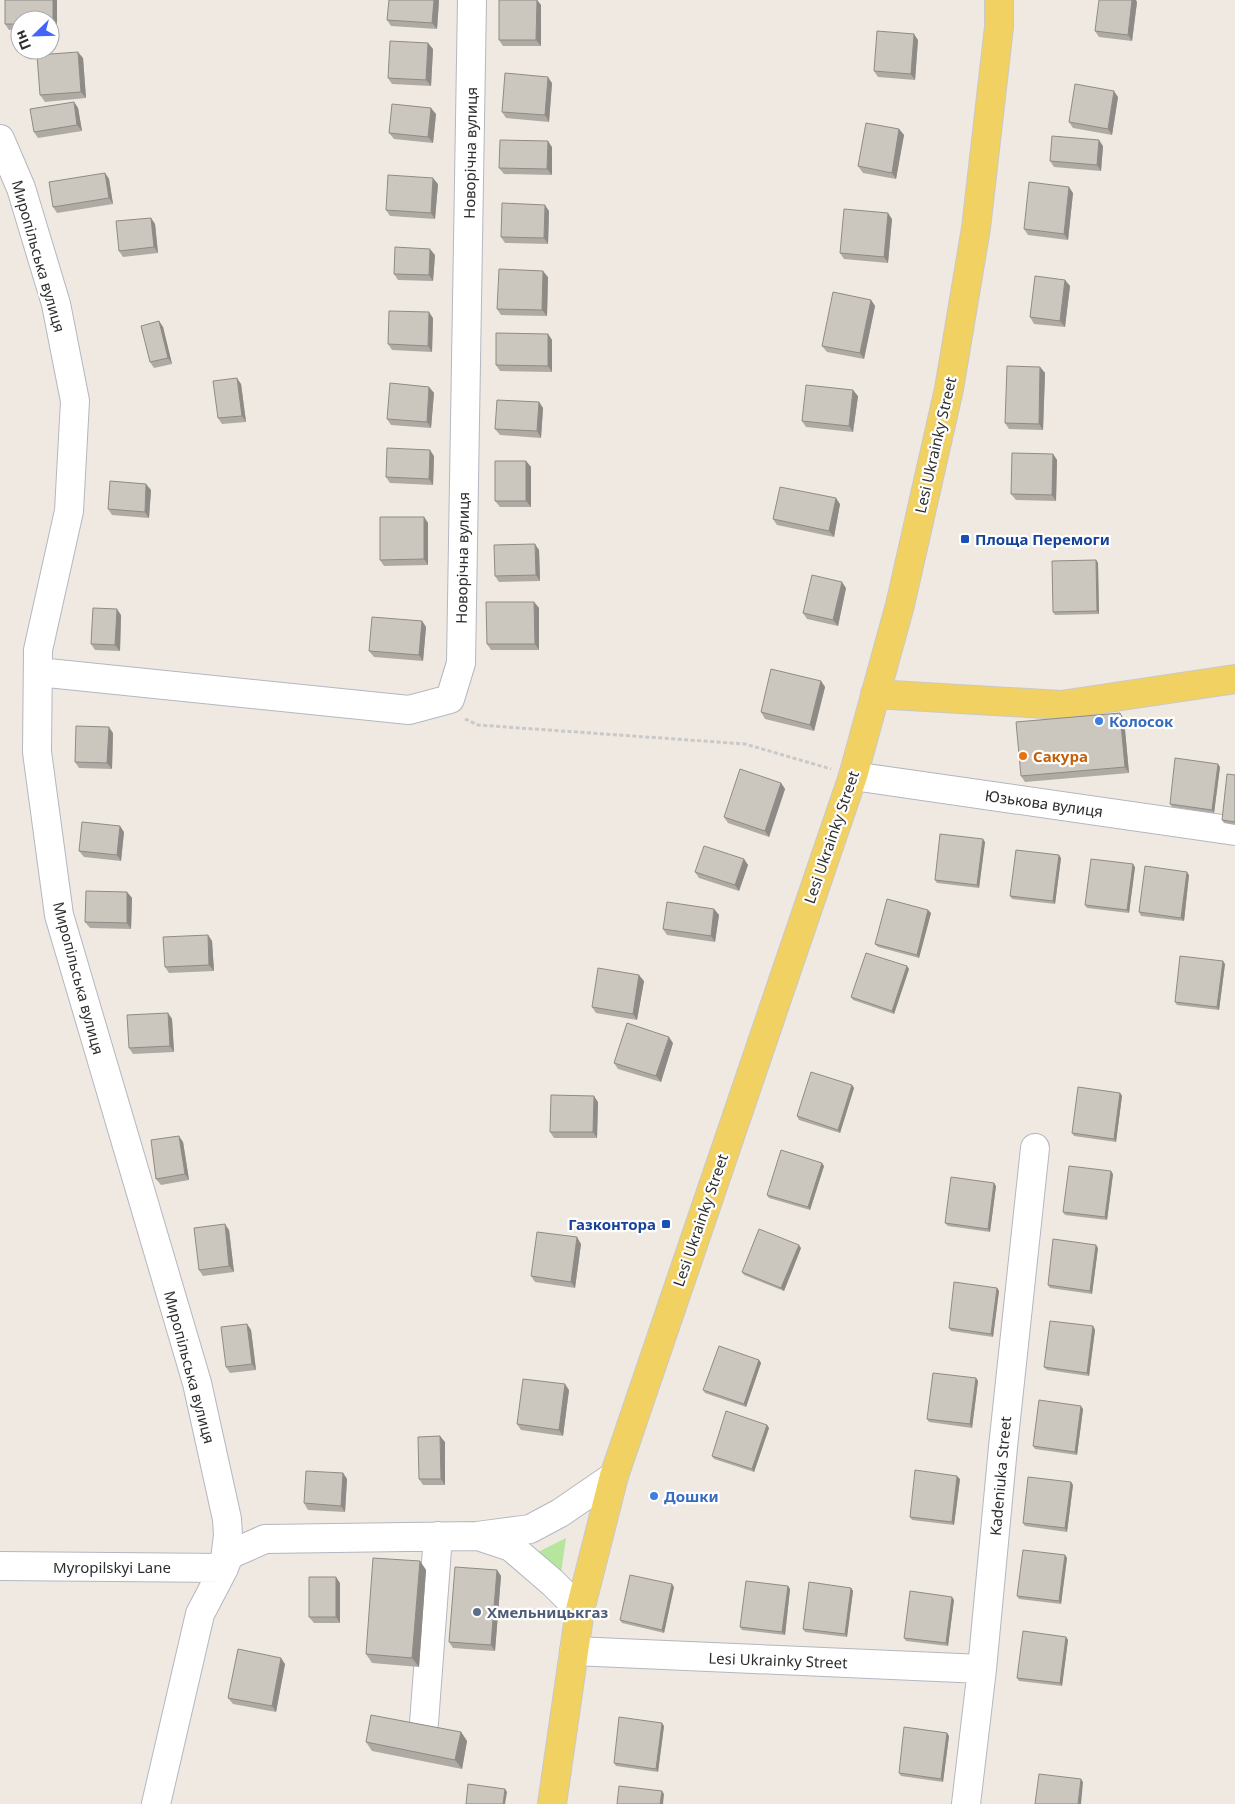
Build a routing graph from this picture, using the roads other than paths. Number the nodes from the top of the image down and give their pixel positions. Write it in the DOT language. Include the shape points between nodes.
graph roads {
  1 [pos="472,0"];
  2 [pos="999,0"];
  3 [pos="1006,0"];
  4 [pos="999,27"];
  5 [pos="0,139"];
  6 [pos="38,672"];
  7 [pos="1235,679"];
  8 [pos="875,694"];
  9 [pos="853,776"];
  10 [pos="1235,831"];
  11 [pos="1035,1148"];
  12 [pos="614,1476"];
  13 [pos="438,1536"];
  14 [pos="477,1536"];
  15 [pos="0,1566"];
  16 [pos="224,1568"];
  17 [pos="580,1610"];
  18 [pos="574,1651"];
  19 [pos="982,1669"];
  20 [pos="424,1723"];
  21 [pos="156,1804"];
  22 [pos="552,1804"];
  23 [pos="966,1804"];
  1 -- 6 [label="street, Новорічна вулиця" via="461,662 450,698 409,710"];
  2 -- 4 [label="main road, Lesi Ukrainky Street"];
  3 -- 4 [label="street"];
  4 -- 8 [label="main road, Lesi Ukrainky Street" via="976,228 949,389 900,605"];
  5 -- 6 [label="street, Миропільська вулиця" via="21,188 56,304 75,401 69,511 38,650"];
  6 -- 16 [label="street, Миропільська вулиця" via="37,752 58,915 197,1383 227,1519"];
  7 -- 8 [label="main road" via="1061,705"];
  8 -- 9 [label="main road, Lesi Ukrainky Street"];
  9 -- 10 [label="street, Юзькова вулиця"];
  9 -- 12 [label="main road, Lesi Ukrainky Street"];
  11 -- 19 [label="street, Kadeniuka Street"];
  12 -- 14 [label="street" via="530,1529"];
  12 -- 17 [label="main road, Lesi Ukrainky Street"];
  13 -- 14 [label="street"];
  13 -- 16 [label="street" via="265,1539 229,1555"];
  13 -- 20 [label="street"];
  14 -- 17 [label="street" via="511,1547"];
  15 -- 16 [label="street, Myropilskyi Lane"];
  16 -- 21 [label="street, Миропільська вулиця" via="200,1614"];
  17 -- 18 [label="main road, Lesi Ukrainky Street"];
  18 -- 19 [label="street, Lesi Ukrainky Street"];
  18 -- 22 [label="main road, Lesi Ukrainky Street"];
  19 -- 23 [label="street, Kadeniuka Street"];
}
